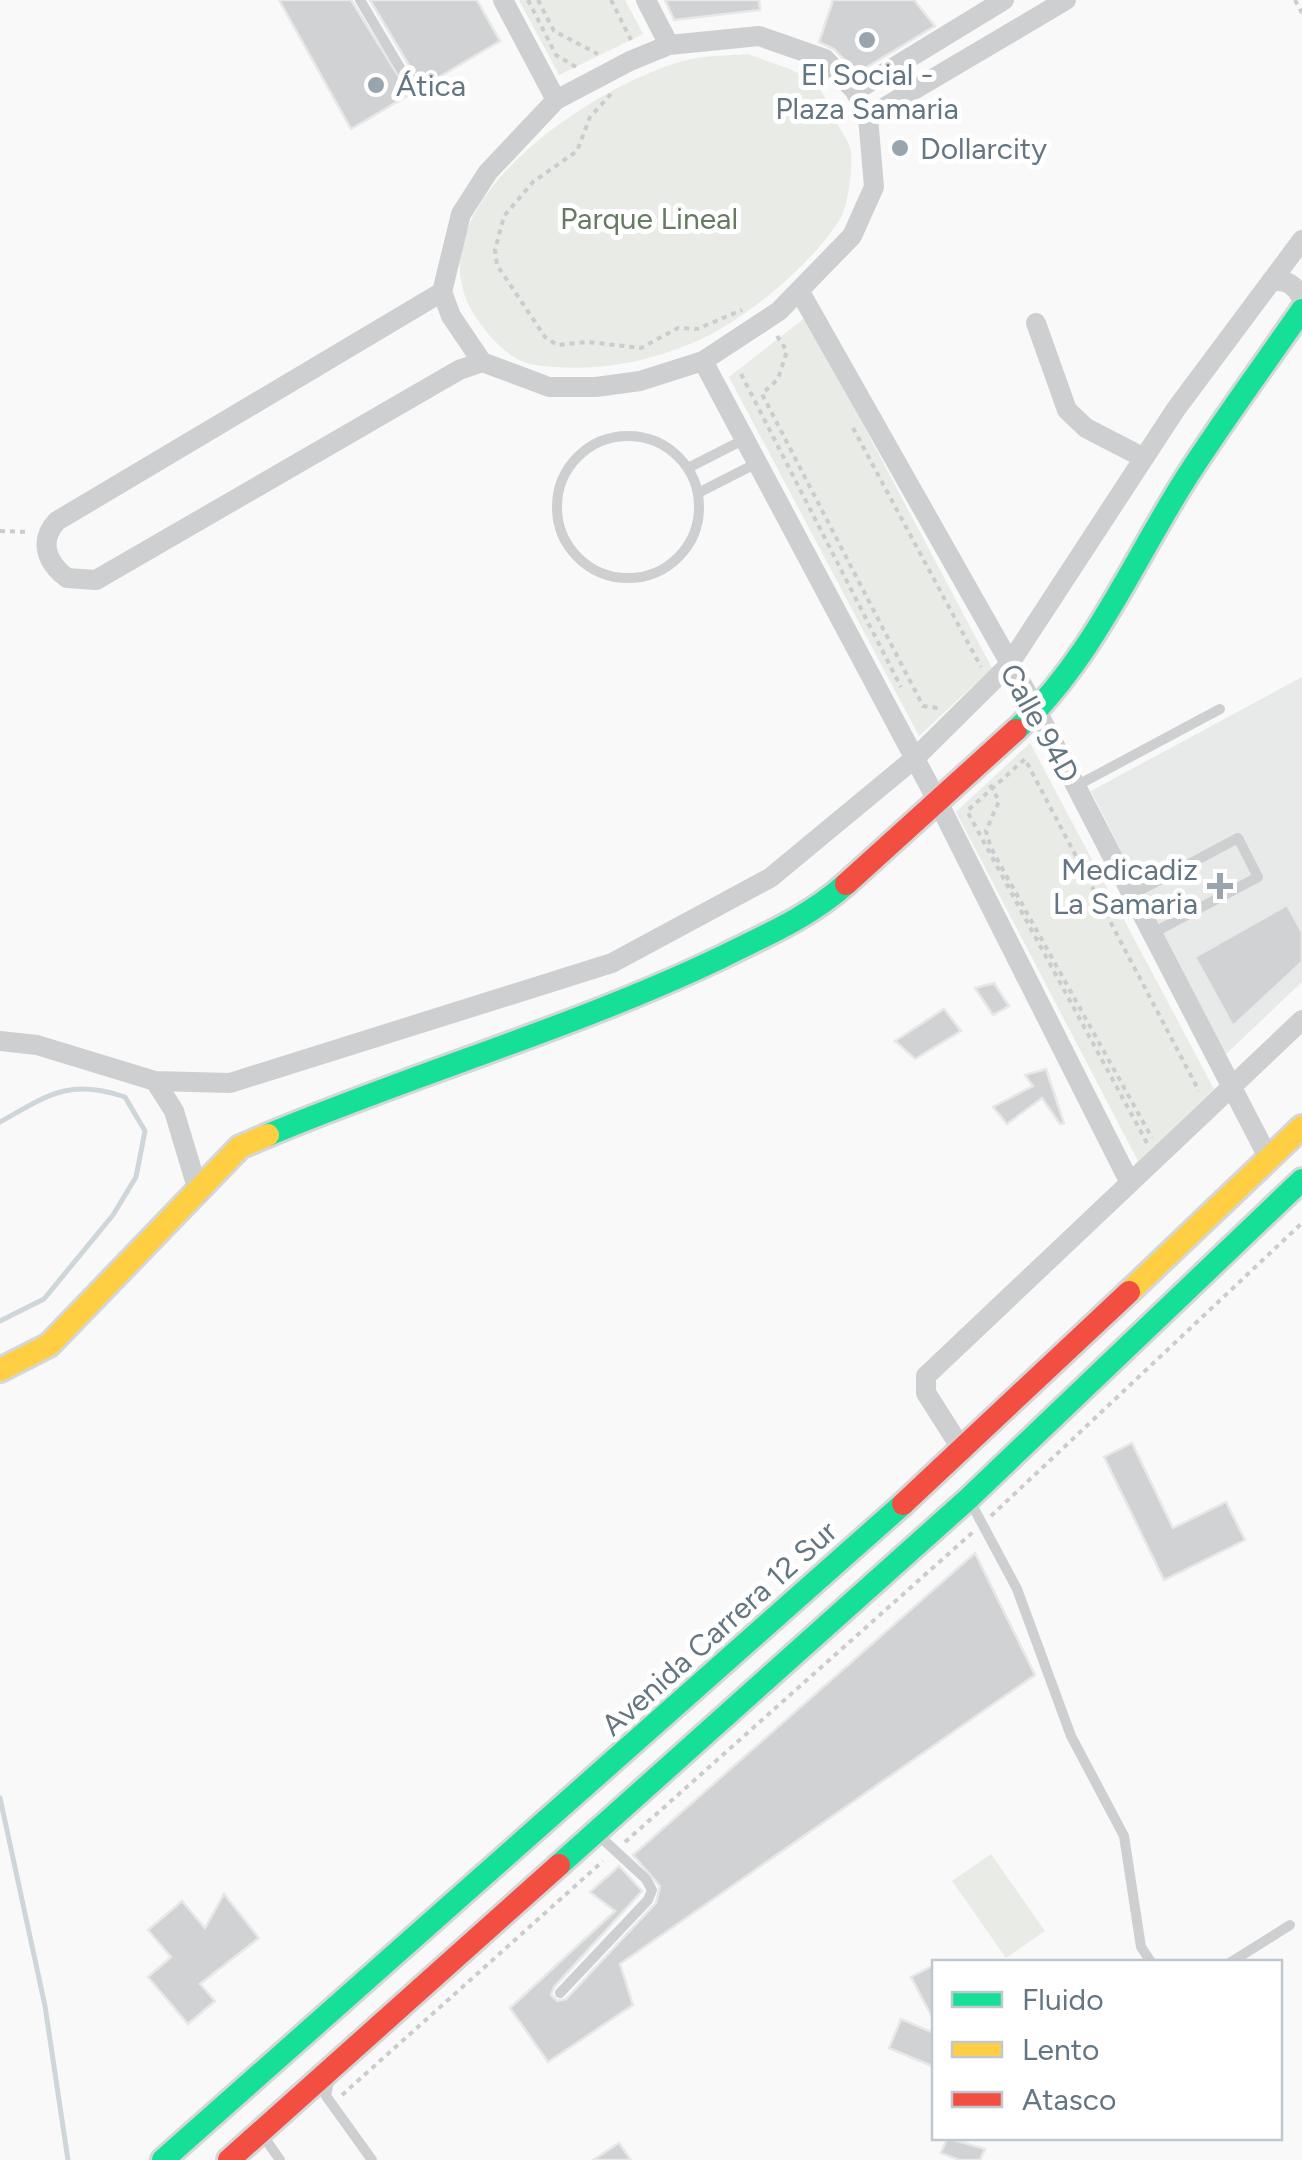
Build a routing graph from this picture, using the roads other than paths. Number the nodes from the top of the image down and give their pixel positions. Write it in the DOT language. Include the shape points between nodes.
graph roads {
  1 [pos="360,0"];
  2 [pos="503,0"];
  3 [pos="646,0"];
  4 [pos="1004,0"];
  5 [pos="1066,0"];
  6 [pos="670,45"];
  7 [pos="402,70"];
  8 [pos="855,91"];
  9 [pos="556,100"];
  10 [pos="868,118"];
  11 [pos="1302,240"];
  12 [pos="1271,281"];
  13 [pos="442,292"];
  14 [pos="800,292"];
  15 [pos="1302,300"];
  16 [pos="1302,310"];
  17 [pos="1036,323"];
  18 [pos="702,360"];
  19 [pos="482,362"];
  20 [pos="744,440"];
  21 [pos="1144,458"];
  22 [pos="757,462"];
  23 [pos="688,468"];
  24 [pos="698,493"];
  25 [pos="1008,666"];
  26 [pos="1220,710"];
  27 [pos="1037,711"];
  28 [pos="915,758"];
  29 [pos="1076,786"];
  30 [pos="938,802"];
  31 [pos="1133,894"];
  32 [pos="1153,933"];
  33 [pos="1302,1020"];
  34 [pos="0,1041"];
  35 [pos="155,1081"];
  36 [pos="1232,1088"];
  37 [pos="1302,1127"];
  38 [pos="1269,1159"];
  39 [pos="1302,1180"];
  40 [pos="1130,1183"];
  41 [pos="199,1194"];
  42 [pos="0,1370"];
  43 [pos="964,1451"];
  44 [pos="968,1499"];
  45 [pos="596,1832"];
  46 [pos="1290,1925"];
  47 [pos="1150,1960"];
  48 [pos="1235,1960"];
  49 [pos="560,1993"];
  50 [pos="330,2070"];
  51 [pos="260,2132"];
  52 [pos="164,2160"];
  53 [pos="229,2160"];
  54 [pos="280,2160"];
  55 [pos="372,2160"];
  1 -- 7 [label="lane"];
  2 -- 9 [label="street"];
  3 -- 6 [label="street"];
  4 -- 8 [label="street"];
  5 -- 10 [label="street"];
  6 -- 8 [label="street" via="772,38 825,59"];
  6 -- 9 [label="street"];
  8 -- 10 [label="street"];
  9 -- 13 [label="street" via="488,172 461,214"];
  10 -- 14 [label="street" via="874,187 852,236"];
  11 -- 12 [label="street"];
  12 -- 15 [label="street" via="1284,280"];
  12 -- 21 [label="street"];
  13 -- 19 [label="street"];
  13 -- 19 [label="street" via="48,530 49,558 82,583 96,580"];
  14 -- 18 [label="street"];
  14 -- 25 [label="street, Calle 94D"];
  16 -- 27 [label="street"];
  17 -- 21 [label="street" via="1068,410 1086,428"];
  18 -- 19 [label="street" via="596,388 549,387"];
  18 -- 20 [label="street"];
  20 -- 22 [label="street"];
  20 -- 23 [label="lane"];
  21 -- 25 [label="street"];
  22 -- 24 [label="lane"];
  22 -- 28 [label="street"];
  23 -- 24 [label="lane"];
  23 -- 24 [label="lane" via="666,446 638,436 608,438 582,452 564,476 556,505 561,534 578,559 603,574 633,578 662,570 684,550 697,523"];
  25 -- 27 [label="street, Calle 94D"];
  25 -- 28 [label="street"];
  26 -- 29 [label="lane"];
  27 -- 29 [label="street, Calle 94D"];
  27 -- 30 [label="street"];
  28 -- 30 [label="street"];
  28 -- 35 [label="street" via="770,878 612,963 230,1084"];
  29 -- 31 [label="street, Calle 94D"];
  30 -- 40 [label="street"];
  30 -- 41 [label="street" via="816,911 656,988 240,1147"];
  31 -- 32 [label="street, Calle 94D"];
  31 -- 32 [label="lane" via="1238,838 1258,876"];
  32 -- 36 [label="street, Calle 94D"];
  33 -- 36 [label="street"];
  34 -- 35 [label="street" via="37,1045"];
  35 -- 41 [label="street" via="174,1111"];
  36 -- 38 [label="street, Calle 94D"];
  36 -- 40 [label="street"];
  37 -- 38 [label="street, Avenida Carrera 12 Sur"];
  38 -- 43 [label="street, Avenida Carrera 12 Sur"];
  39 -- 44 [label="street"];
  40 -- 43 [label="street" via="926,1376 926,1394"];
  41 -- 42 [label="street" via="49,1345"];
  43 -- 52 [label="street, Avenida Carrera 12 Sur"];
  44 -- 45 [label="street"];
  44 -- 47 [label="lane" via="1017,1589 1060,1712 1124,1836 1140,1947"];
  45 -- 49 [label="lane" via="652,1890"];
  45 -- 50 [label="street"];
  46 -- 48 [label="lane"];
  50 -- 51 [label="street"];
  50 -- 55 [label="lane" via="326,2096"];
  51 -- 53 [label="street"];
  51 -- 54 [label="lane"];
}
